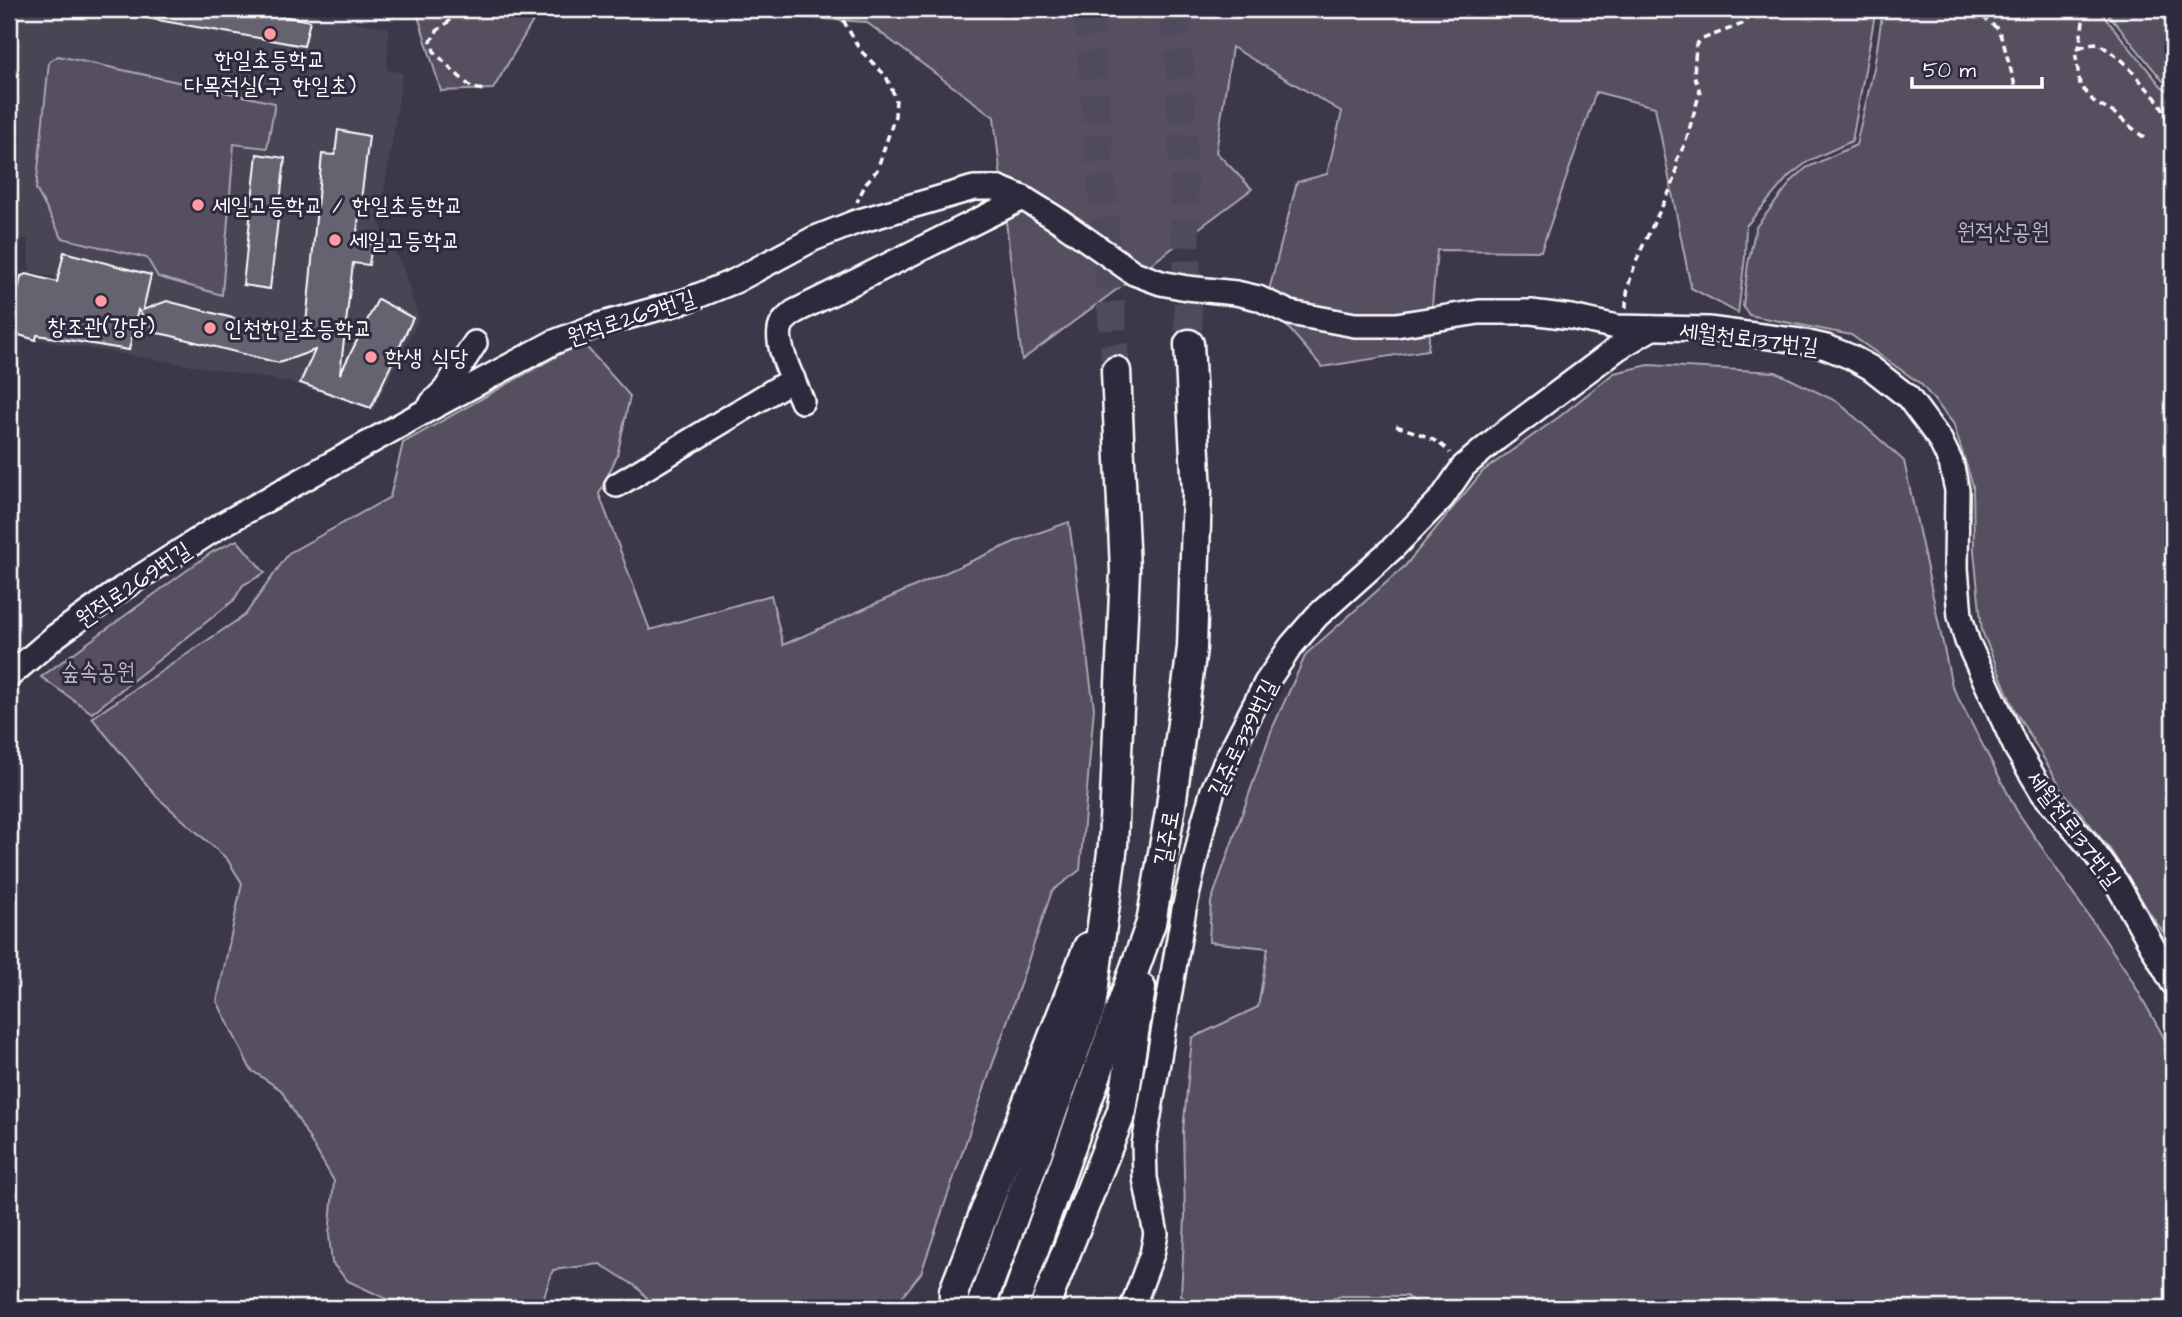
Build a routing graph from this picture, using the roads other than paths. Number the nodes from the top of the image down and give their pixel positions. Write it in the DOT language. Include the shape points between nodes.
graph roads {
  1 [pos="1023,198"];
  2 [pos="1134,273"];
  3 [pos="1652,328"];
  4 [pos="475,343"];
  5 [pos="1189,344"];
  6 [pos="1116,370"];
  7 [pos="793,379"];
  8 [pos="802,401"];
  9 [pos="424,411"];
  10 [pos="617,485"];
  11 [pos="9,676"];
  12 [pos="1106,902"];
  13 [pos="1150,923"];
  14 [pos="2173,983"];
  15 [pos="954,1308"];
  16 [pos="980,1308"];
  17 [pos="1013,1308"];
  18 [pos="1044,1308"];
  19 [pos="1132,1308"];
  1 -- 2 [label="street, 원적로269번길"];
  1 -- 7 [label="street" via="794,312 782,324 779,336"];
  1 -- 9 [label="street, 원적로269번길" via="999,188 974,188 856,222 685,301 554,342"];
  2 -- 3 [label="street, 세월천로137번길" via="1161,283 1258,298 1290,313 1355,325 1396,325 1479,312 1531,312"];
  3 -- 14 [label="street, 세월천로137번길" via="1708,329 1826,347 1871,368 1909,397 1951,463 1957,490 1960,616 2015,748 2043,793 2116,882"];
  3 -- 19 [label="street, 길주로339번길" via="1618,348 1464,466 1442,498 1394,547 1317,616 1266,683 1213,790 1184,909 1144,1145 1156,1234"];
  4 -- 9 [label="street" via="445,390"];
  5 -- 13 [label="main road, 길주로" via="1196,492 1192,648"];
  6 -- 12 [label="main road" via="1125,570 1113,845"];
  7 -- 8 [label="street"];
  7 -- 10 [label="street"];
  9 -- 11 [label="street, 원적로269번길" via="218,527 57,635"];
  12 -- 15 [label="main road" via="954,1291"];
  12 -- 16 [label="main road" via="1091,1007"];
  13 -- 17 [label="main road, 길주로"];
  13 -- 18 [label="main road" via="1122,1111"];
}
